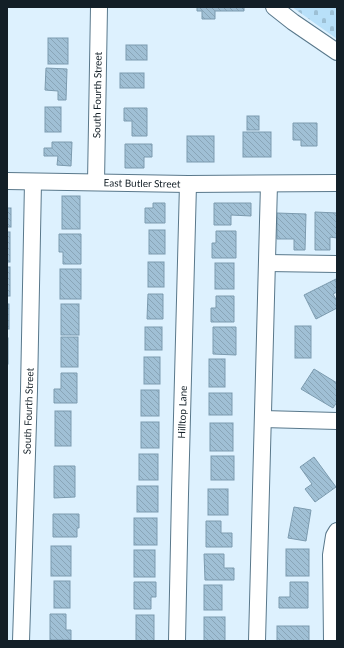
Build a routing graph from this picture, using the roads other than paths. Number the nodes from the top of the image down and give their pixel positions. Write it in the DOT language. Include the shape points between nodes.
graph roads {
  1 [pos="99,7"];
  2 [pos="274,7"];
  3 [pos="337,52"];
  4 [pos="7,181"];
  5 [pos="33,182"];
  6 [pos="96,182"];
  7 [pos="337,183"];
  8 [pos="188,184"];
  9 [pos="273,184"];
  10 [pos="267,264"];
  11 [pos="337,264"];
  12 [pos="263,419"];
  13 [pos="337,421"];
  14 [pos="337,530"];
  15 [pos="21,641"];
  16 [pos="177,641"];
  17 [pos="257,641"];
  18 [pos="332,641"];
  1 -- 6 [label="street, South Fourth Street"];
  2 -- 3 [label="street"];
  4 -- 5 [label="street, East Butler Street"];
  5 -- 6 [label="street, East Butler Street"];
  5 -- 15 [label="street, South Fourth Street"];
  6 -- 8 [label="street, East Butler Street"];
  7 -- 9 [label="street, East Butler Street"];
  8 -- 9 [label="street, East Butler Street"];
  8 -- 16 [label="street, Hilltop Lane"];
  9 -- 10 [label="street"];
  10 -- 11 [label="street"];
  10 -- 12 [label="street"];
  12 -- 13 [label="street"];
  12 -- 17 [label="street"];
  14 -- 18 [label="street" via="331,555"];
}
